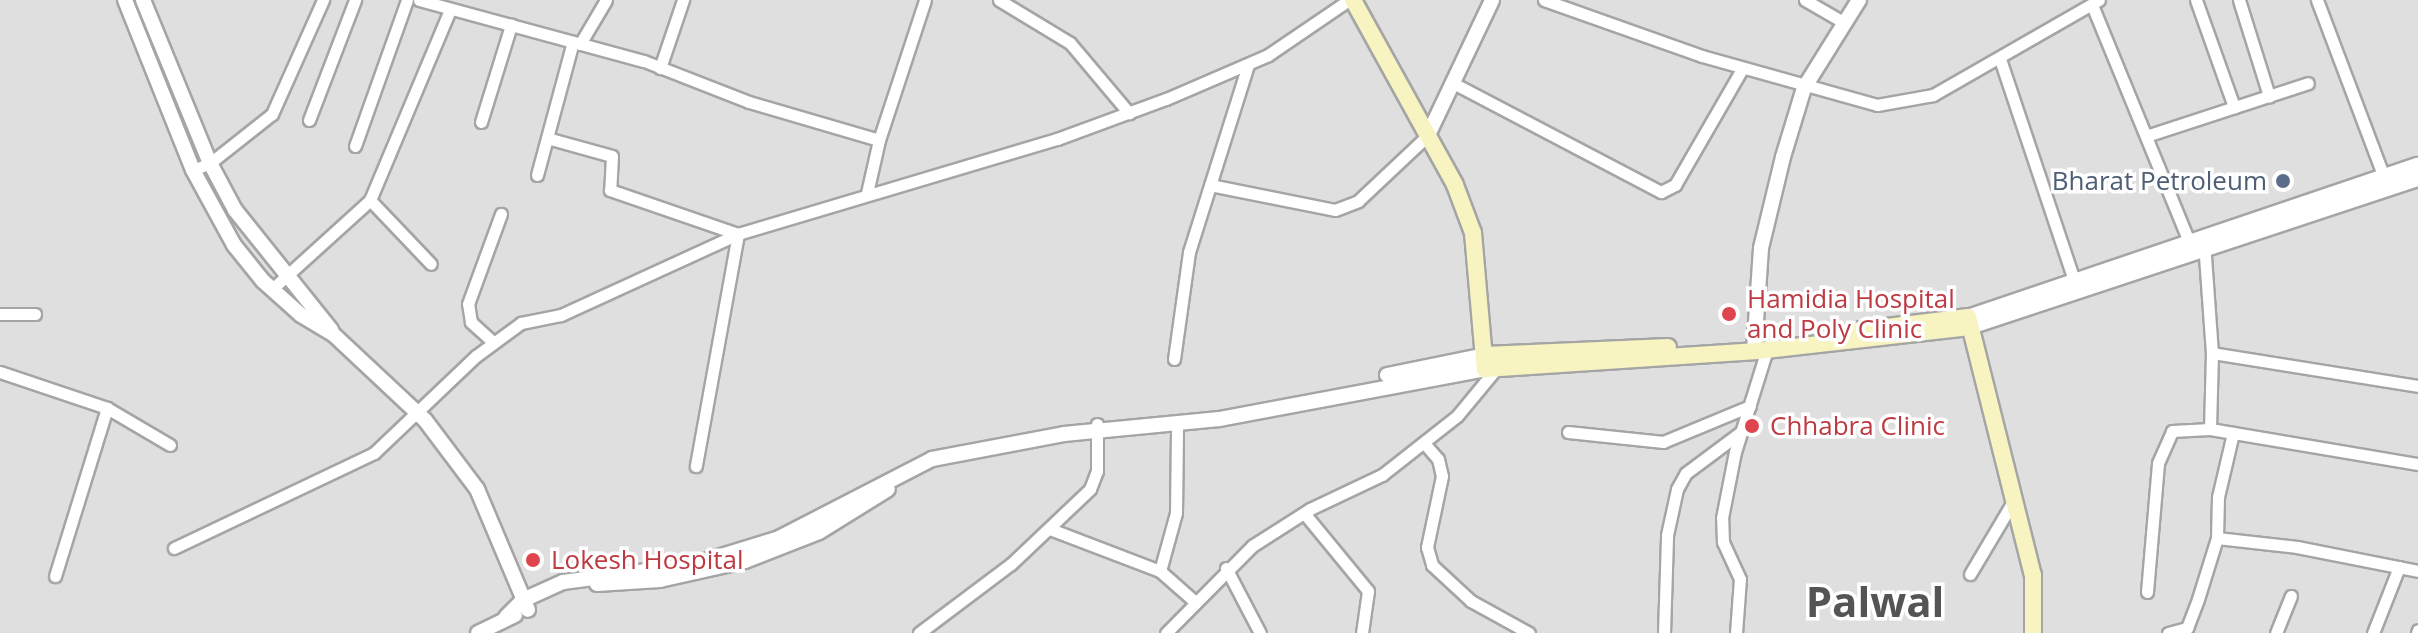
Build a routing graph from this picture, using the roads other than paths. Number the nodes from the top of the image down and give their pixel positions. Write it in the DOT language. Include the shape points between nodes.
graph roads {
  1 [pos="125,0"];
  2 [pos="143,0"];
  3 [pos="323,0"];
  4 [pos="355,0"];
  5 [pos="407,0"];
  6 [pos="419,0"];
  7 [pos="606,0"];
  8 [pos="683,0"];
  9 [pos="925,0"];
  10 [pos="999,0"];
  11 [pos="1351,0"];
  12 [pos="1492,0"];
  13 [pos="1544,0"];
  14 [pos="1805,0"];
  15 [pos="1859,0"];
  16 [pos="2196,0"];
  17 [pos="2239,0"];
  18 [pos="2317,0"];
  19 [pos="2096,2"];
  20 [pos="450,10"];
  21 [pos="1843,22"];
  22 [pos="511,25"];
  23 [pos="576,43"];
  24 [pos="2000,59"];
  25 [pos="1248,65"];
  26 [pos="660,68"];
  27 [pos="1742,69"];
  28 [pos="1453,83"];
  29 [pos="2308,83"];
  30 [pos="1804,88"];
  31 [pos="2269,96"];
  32 [pos="2234,107"];
  33 [pos="1129,113"];
  34 [pos="309,120"];
  35 [pos="481,122"];
  36 [pos="1428,135"];
  37 [pos="2149,135"];
  38 [pos="547,138"];
  39 [pos="879,140"];
  40 [pos="355,146"];
  41 [pos="210,163"];
  42 [pos="2418,165"];
  43 [pos="193,170"];
  44 [pos="537,175"];
  45 [pos="2384,177"];
  46 [pos="2418,179"];
  47 [pos="1210,185"];
  48 [pos="867,193"];
  49 [pos="370,200"];
  50 [pos="501,214"];
  51 [pos="738,234"];
  52 [pos="2199,245"];
  53 [pos="431,264"];
  54 [pos="289,274"];
  55 [pos="2075,283"];
  56 [pos="272,289"];
  57 [pos="0,314"];
  58 [pos="35,314"];
  59 [pos="1969,322"];
  60 [pos="333,334"];
  61 [pos="493,342"];
  62 [pos="1761,346"];
  63 [pos="2212,353"];
  64 [pos="1174,359"];
  65 [pos="1493,362"];
  66 [pos="0,372"];
  67 [pos="2418,386"];
  68 [pos="1750,406"];
  69 [pos="107,408"];
  70 [pos="416,411"];
  71 [pos="1177,425"];
  72 [pos="1098,428"];
  73 [pos="2210,429"];
  74 [pos="1568,432"];
  75 [pos="1741,432"];
  76 [pos="2233,433"];
  77 [pos="1424,443"];
  78 [pos="170,445"];
  79 [pos="2418,464"];
  80 [pos="696,466"];
  81 [pos="2014,500"];
  82 [pos="1304,513"];
  83 [pos="1050,529"];
  84 [pos="2217,538"];
  85 [pos="174,548"];
  86 [pos="2399,567"];
  87 [pos="1226,568"];
  88 [pos="1160,571"];
  89 [pos="2418,571"];
  90 [pos="1970,574"];
  91 [pos="55,576"];
  92 [pos="2147,592"];
  93 [pos="2291,596"];
  94 [pos="1193,600"];
  95 [pos="525,605"];
  96 [pos="478,633"];
  97 [pos="919,633"];
  98 [pos="1166,633"];
  99 [pos="1260,633"];
  100 [pos="1362,633"];
  101 [pos="1529,633"];
  102 [pos="1664,633"];
  103 [pos="1736,633"];
  104 [pos="2033,633"];
  105 [pos="2168,633"];
  106 [pos="2276,633"];
  107 [pos="2373,633"];
  1 -- 43 [label="street"];
  2 -- 41 [label="street"];
  3 -- 41 [label="street" via="272,114"];
  4 -- 34 [label="street"];
  5 -- 40 [label="street"];
  6 -- 20 [label="street"];
  7 -- 23 [label="street"];
  8 -- 26 [label="street"];
  9 -- 39 [label="street"];
  10 -- 33 [label="street" via="1070,43"];
  11 -- 25 [label="street"];
  11 -- 36 [label="main road"];
  12 -- 28 [label="street"];
  13 -- 27 [label="street"];
  14 -- 21 [label="street"];
  15 -- 21 [label="street"];
  16 -- 32 [label="street"];
  17 -- 31 [label="street"];
  18 -- 45 [label="street"];
  19 -- 24 [label="street"];
  19 -- 37 [label="street"];
  20 -- 22 [label="street"];
  20 -- 49 [label="street"];
  21 -- 30 [label="street"];
  22 -- 23 [label="street"];
  22 -- 35 [label="street"];
  23 -- 26 [label="street"];
  23 -- 38 [label="street"];
  24 -- 30 [label="street" via="1908,103 1877,105"];
  24 -- 55 [label="street"];
  25 -- 33 [label="street"];
  25 -- 47 [label="street"];
  26 -- 39 [label="street" via="749,102"];
  27 -- 28 [label="street" via="1675,185 1661,192"];
  27 -- 30 [label="street"];
  28 -- 36 [label="street"];
  29 -- 31 [label="street"];
  30 -- 62 [label="street" via="1761,248"];
  31 -- 32 [label="street"];
  32 -- 37 [label="street"];
  33 -- 48 [label="street" via="966,167"];
  36 -- 47 [label="street" via="1358,201 1335,210"];
  36 -- 65 [label="main road" via="1473,233"];
  37 -- 52 [label="street"];
  38 -- 44 [label="street"];
  38 -- 51 [label="street" via="612,156 610,190"];
  39 -- 48 [label="street"];
  41 -- 43 [label="street"];
  41 -- 54 [label="street" via="235,210"];
  42 -- 45 [label="street"];
  43 -- 56 [label="street" via="234,245"];
  45 -- 52 [label="street"];
  46 -- 52 [label="street"];
  47 -- 64 [label="street" via="1189,252"];
  48 -- 51 [label="street"];
  49 -- 53 [label="street"];
  49 -- 54 [label="street"];
  50 -- 61 [label="street" via="468,304 471,322"];
  51 -- 61 [label="street" via="561,315 521,323"];
  51 -- 80 [label="street"];
  52 -- 55 [label="street"];
  52 -- 59 [label="street"];
  52 -- 63 [label="street"];
  54 -- 56 [label="street"];
  54 -- 60 [label="street"];
  55 -- 59 [label="street"];
  56 -- 60 [label="street"];
  57 -- 58 [label="street"];
  59 -- 62 [label="main road"];
  59 -- 81 [label="main road"];
  60 -- 70 [label="street"];
  61 -- 70 [label="street"];
  62 -- 65 [label="main road"];
  62 -- 68 [label="street"];
  63 -- 67 [label="street"];
  63 -- 73 [label="street"];
  65 -- 71 [label="street"];
  65 -- 72 [label="street"];
  65 -- 77 [label="street" via="1457,416"];
  66 -- 69 [label="street"];
  68 -- 74 [label="street" via="1663,442"];
  68 -- 75 [label="street"];
  69 -- 78 [label="street"];
  69 -- 91 [label="street"];
  70 -- 85 [label="street" via="374,453"];
  70 -- 95 [label="street" via="477,489"];
  71 -- 72 [label="street"];
  71 -- 88 [label="street" via="1176,513"];
  72 -- 83 [label="street" via="1090,489"];
  72 -- 95 [label="street" via="948,456 916,466 779,538 692,565 563,582"];
  73 -- 76 [label="street"];
  73 -- 92 [label="street" via="2175,429 2161,450"];
  75 -- 102 [label="street" via="1686,473 1677,489 1667,535"];
  75 -- 103 [label="street" via="1722,518 1723,542 1740,579"];
  76 -- 79 [label="street"];
  76 -- 84 [label="street" via="2218,497"];
  77 -- 82 [label="street" via="1382,475"];
  77 -- 101 [label="street" via="1438,459 1442,476 1427,547 1432,565 1471,601"];
  81 -- 90 [label="street"];
  81 -- 104 [label="main road" via="2033,575"];
  82 -- 87 [label="street"];
  82 -- 100 [label="street" via="1368,591"];
  83 -- 88 [label="street"];
  83 -- 97 [label="street"];
  84 -- 86 [label="street"];
  84 -- 105 [label="street" via="2187,628"];
  86 -- 89 [label="street"];
  86 -- 107 [label="street"];
  87 -- 94 [label="street"];
  87 -- 99 [label="street"];
  88 -- 94 [label="street"];
  93 -- 106 [label="street"];
  94 -- 98 [label="street"];
  95 -- 96 [label="street"];
}
